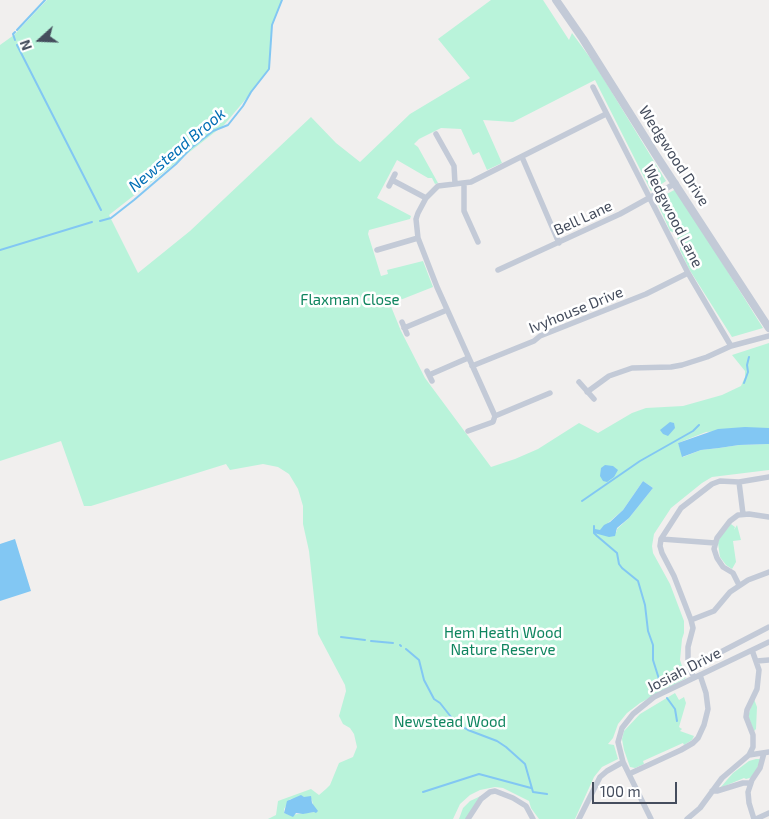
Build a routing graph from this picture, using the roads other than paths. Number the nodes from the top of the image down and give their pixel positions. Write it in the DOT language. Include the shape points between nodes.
graph roads {
  1 [pos="556,0"];
  2 [pos="593,87"];
  3 [pos="606,114"];
  4 [pos="439,135"];
  5 [pos="522,157"];
  6 [pos="676,183"];
  7 [pos="455,184"];
  8 [pos="464,184"];
  9 [pos="389,186"];
  10 [pos="426,198"];
  11 [pos="650,198"];
  12 [pos="418,238"];
  13 [pos="478,242"];
  14 [pos="559,243"];
  15 [pos="377,249"];
  16 [pos="498,270"];
  17 [pos="688,273"];
  18 [pos="447,310"];
  19 [pos="404,328"];
  20 [pos="769,328"];
  21 [pos="769,336"];
  22 [pos="732,346"];
  23 [pos="468,358"];
  24 [pos="472,366"];
  25 [pos="429,376"];
  26 [pos="579,382"];
  27 [pos="587,392"];
  28 [pos="550,393"];
  29 [pos="594,399"];
  30 [pos="495,416"];
  31 [pos="468,431"];
  32 [pos="769,477"];
  33 [pos="739,482"];
  34 [pos="742,514"];
  35 [pos="769,517"];
  36 [pos="661,539"];
  37 [pos="715,543"];
  38 [pos="769,572"];
  39 [pos="739,585"];
  40 [pos="691,620"];
  41 [pos="769,627"];
  42 [pos="769,642"];
  43 [pos="752,650"];
  44 [pos="769,660"];
  45 [pos="757,661"];
  46 [pos="690,668"];
  47 [pos="697,676"];
  48 [pos="767,752"];
  49 [pos="749,756"];
  50 [pos="623,762"];
  51 [pos="629,774"];
  52 [pos="751,783"];
  53 [pos="712,791"];
  54 [pos="769,814"];
  55 [pos="468,819"];
  56 [pos="533,819"];
  57 [pos="579,819"];
  58 [pos="651,819"];
  59 [pos="687,819"];
  60 [pos="755,819"];
  1 -- 6 [label="street, Wedgwood Drive"];
  2 -- 3 [label="street, Wedgwood Lane" via="600,94"];
  3 -- 5 [label="street"];
  3 -- 11 [label="street, Wedgwood Lane"];
  4 -- 7 [label="street" via="454,166"];
  5 -- 8 [label="street"];
  5 -- 14 [label="street"];
  6 -- 11 [label="street, Bell Lane"];
  6 -- 20 [label="street, Wedgwood Drive"];
  7 -- 8 [label="street"];
  7 -- 10 [label="street" via="438,186"];
  8 -- 13 [label="street" via="464,211"];
  9 -- 10 [label="street" via="394,177"];
  10 -- 12 [label="street" via="416,219"];
  11 -- 14 [label="street, Bell Lane"];
  11 -- 17 [label="street, Wedgwood Lane"];
  12 -- 15 [label="street"];
  12 -- 18 [label="street"];
  14 -- 16 [label="street, Bell Lane"];
  17 -- 22 [label="street, Wedgwood Lane"];
  17 -- 24 [label="street, Ivyhouse Drive" via="646,294"];
  18 -- 19 [label="street"];
  18 -- 23 [label="street"];
  21 -- 22 [label="street"];
  22 -- 27 [label="street" via="682,365 626,370 609,376"];
  23 -- 24 [label="street"];
  23 -- 25 [label="street"];
  24 -- 30 [label="street"];
  26 -- 27 [label="street"];
  27 -- 29 [label="street"];
  28 -- 30 [label="street"];
  30 -- 31 [label="street" via="493,422"];
  32 -- 33 [label="street"];
  33 -- 34 [label="street"];
  33 -- 36 [label="street" via="712,484 681,508"];
  34 -- 35 [label="street"];
  34 -- 37 [label="street" via="730,521"];
  36 -- 37 [label="street"];
  36 -- 40 [label="street" via="662,553"];
  37 -- 39 [label="street" via="717,558 733,573"];
  38 -- 39 [label="street"];
  39 -- 40 [label="street" via="714,611"];
  40 -- 46 [label="street"];
  41 -- 46 [label="street"];
  42 -- 43 [label="street, Josiah Drive"];
  43 -- 45 [label="street"];
  43 -- 47 [label="street, Josiah Drive"];
  44 -- 45 [label="street"];
  45 -- 49 [label="street" via="757,689 746,717 754,741"];
  46 -- 47 [label="street"];
  47 -- 50 [label="street, Josiah Drive" via="654,697 633,714 618,742"];
  47 -- 51 [label="street" via="706,693 708,709 698,738 681,750"];
  48 -- 49 [label="street"];
  48 -- 52 [label="street"];
  49 -- 53 [label="street" via="722,778"];
  50 -- 51 [label="street, Josiah Drive"];
  50 -- 57 [label="street" via="603,773"];
  51 -- 58 [label="street, Josiah Drive"];
  52 -- 53 [label="street"];
  52 -- 60 [label="street" via="748,798"];
  53 -- 59 [label="street"];
  54 -- 60 [label="street"];
  55 -- 56 [label="street" via="481,799 495,791 526,806"];
}
